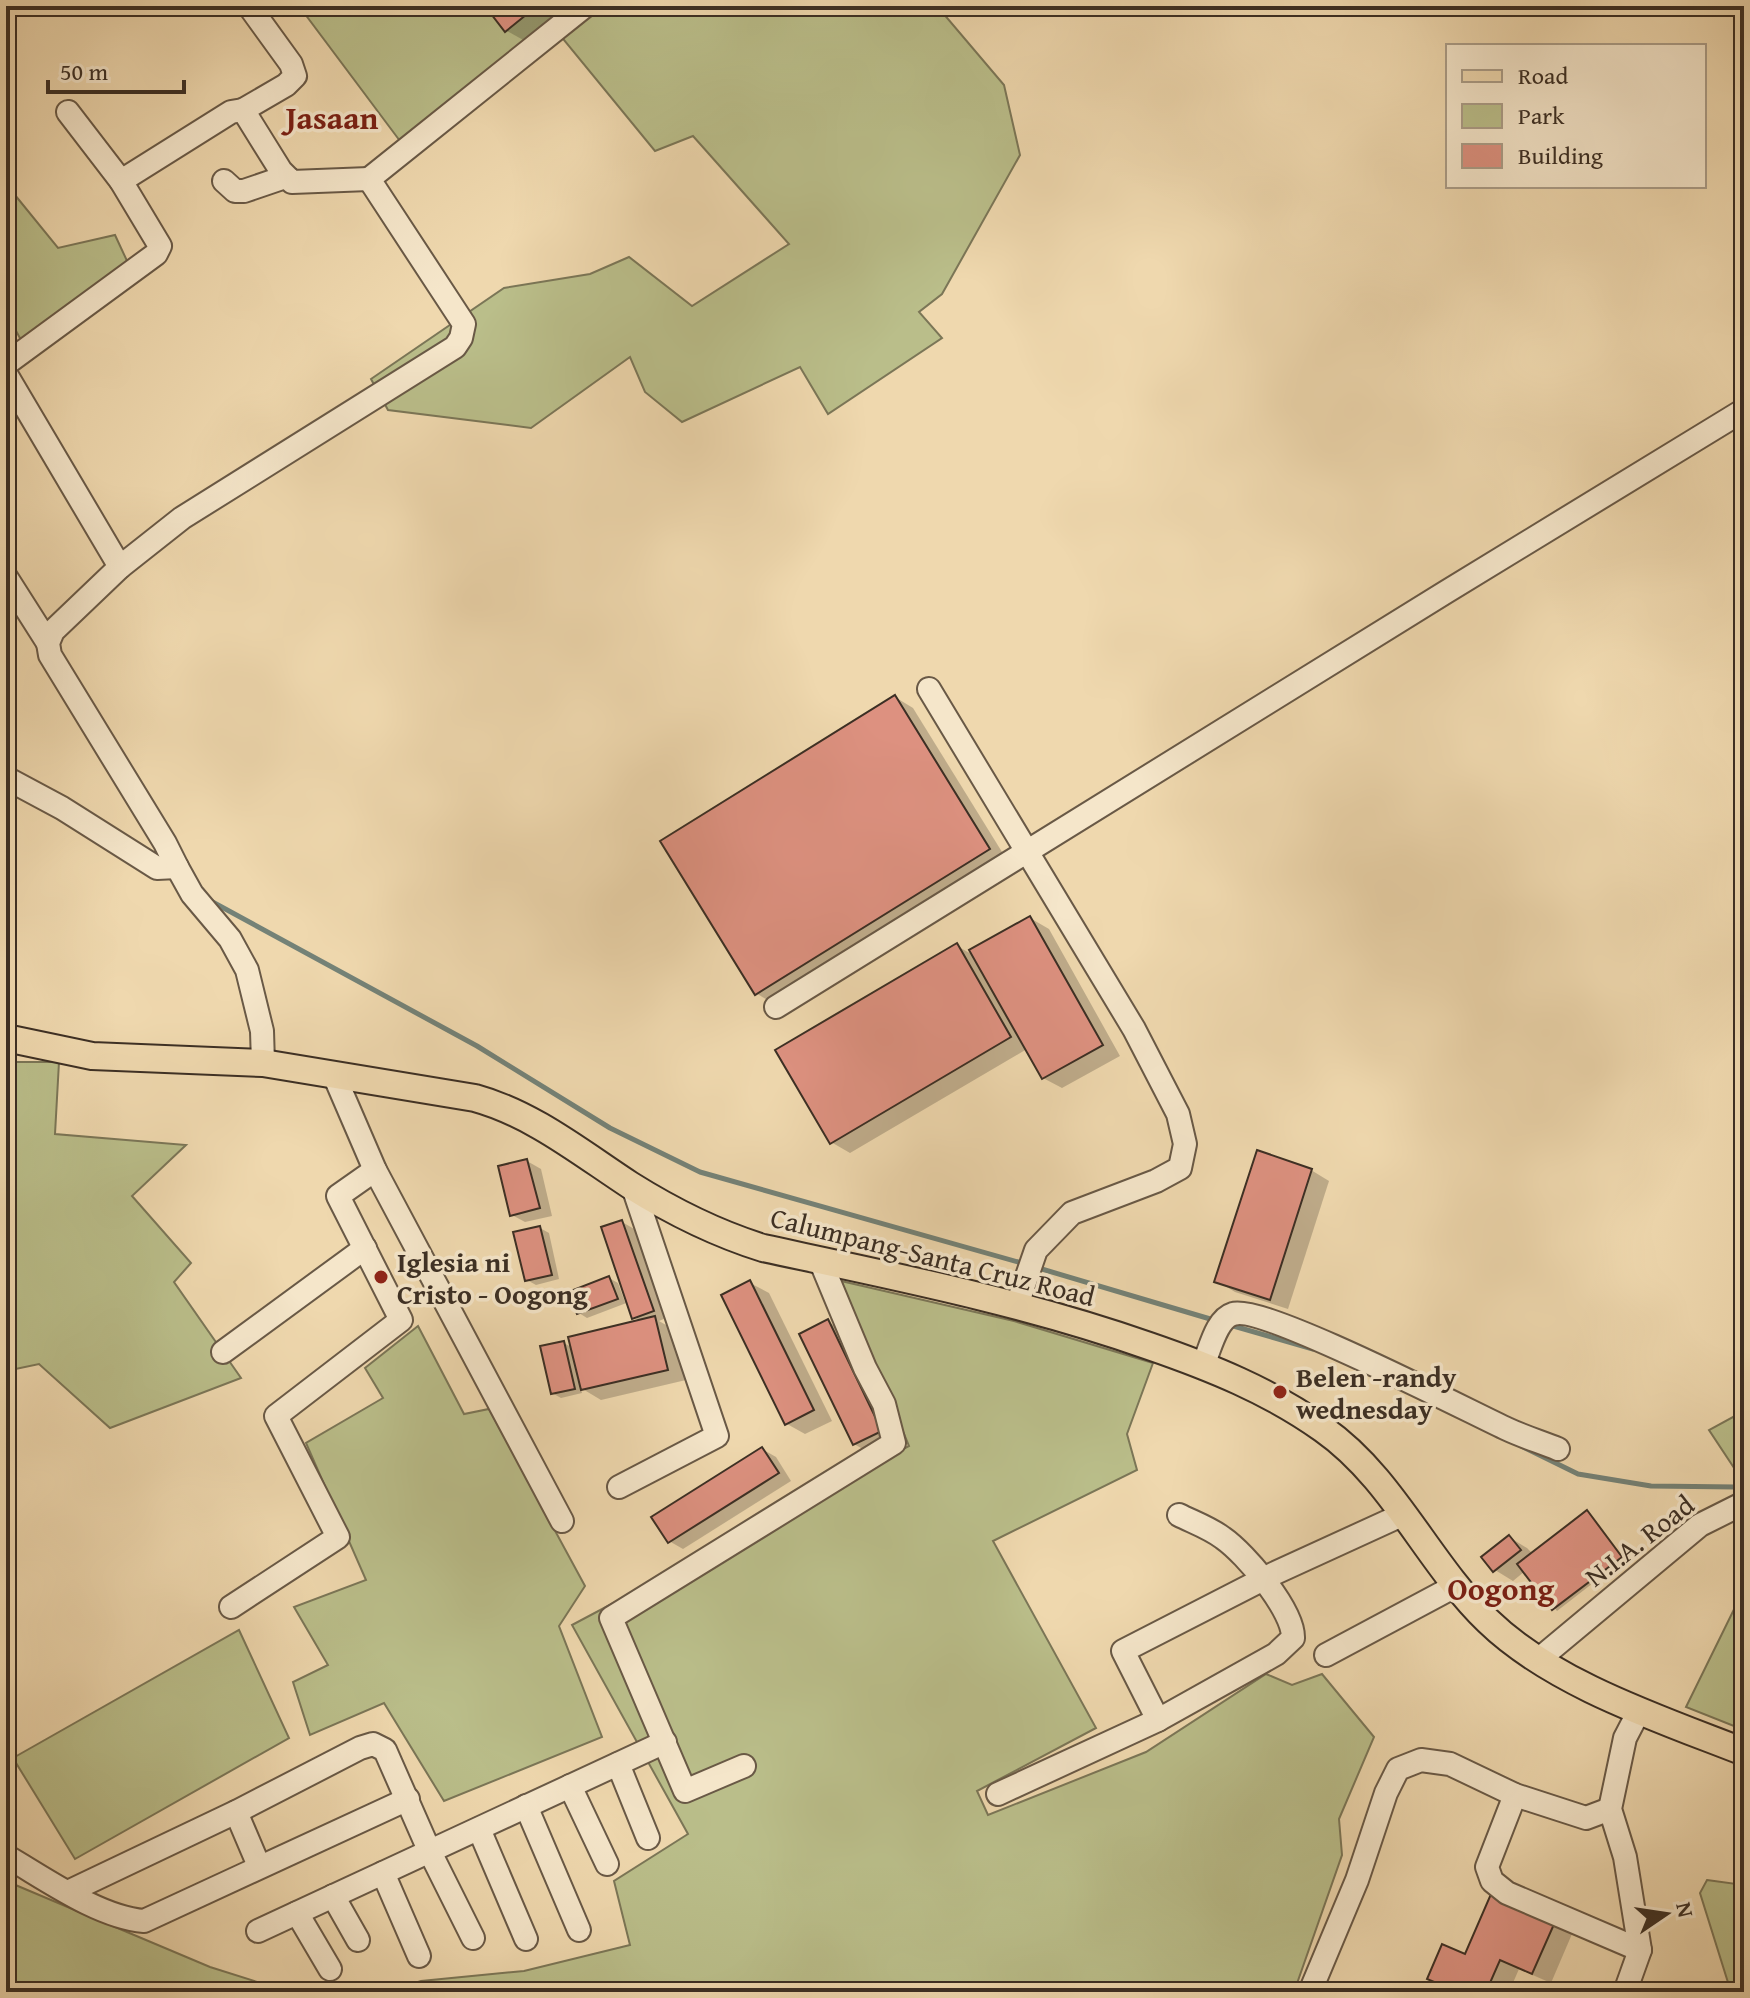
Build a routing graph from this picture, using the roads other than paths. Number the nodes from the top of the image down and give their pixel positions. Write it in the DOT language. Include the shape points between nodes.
graph roads {
  1 [pos="249,6"];
  2 [pos="585,6"];
  3 [pos="243,110"];
  4 [pos="68,112"];
  5 [pos="285,177"];
  6 [pos="369,179"];
  7 [pos="121,181"];
  8 [pos="224,181"];
  9 [pos="6,364"];
  10 [pos="6,374"];
  11 [pos="1744,410"];
  12 [pos="120,567"];
  13 [pos="6,577"];
  14 [pos="48,643"];
  15 [pos="929,689"];
  16 [pos="6,778"];
  17 [pos="1028,853"];
  18 [pos="179,870"];
  19 [pos="776,1007"];
  20 [pos="6,1038"];
  21 [pos="263,1063"];
  22 [pos="334,1075"];
  23 [pos="375,1170"];
  24 [pos="633,1187"];
  25 [pos="365,1248"];
  26 [pos="820,1260"];
  27 [pos="1017,1305"];
  28 [pos="223,1352"];
  29 [pos="1203,1365"];
  30 [pos="1558,1449"];
  31 [pos="619,1487"];
  32 [pos="1744,1503"];
  33 [pos="1404,1514"];
  34 [pos="1179,1515"];
  35 [pos="562,1521"];
  36 [pos="1263,1579"];
  37 [pos="1457,1585"];
  38 [pos="231,1607"];
  39 [pos="1326,1655"];
  40 [pos="1538,1660"];
  41 [pos="1639,1711"];
  42 [pos="1158,1720"];
  43 [pos="665,1742"];
  44 [pos="1744,1752"];
  45 [pos="618,1764"];
  46 [pos="744,1766"];
  47 [pos="570,1786"];
  48 [pos="998,1794"];
  49 [pos="1515,1795"];
  50 [pos="408,1799"];
  51 [pos="526,1806"];
  52 [pos="1610,1809"];
  53 [pos="236,1812"];
  54 [pos="479,1829"];
  55 [pos="648,1838"];
  56 [pos="429,1850"];
  57 [pos="6,1856"];
  58 [pos="607,1864"];
  59 [pos="259,1866"];
  60 [pos="383,1873"];
  61 [pos="68,1892"];
  62 [pos="333,1896"];
  63 [pos="297,1913"];
  64 [pos="579,1930"];
  65 [pos="258,1931"];
  66 [pos="473,1938"];
  67 [pos="526,1939"];
  68 [pos="358,1940"];
  69 [pos="1640,1950"];
  70 [pos="419,1956"];
  71 [pos="330,1969"];
  72 [pos="1310,1992"];
  73 [pos="1625,1992"];
  1 -- 3 [label="street" via="295,76"];
  2 -- 6 [label="street"];
  3 -- 5 [label="street"];
  3 -- 7 [label="street" via="231,112"];
  4 -- 7 [label="street"];
  5 -- 6 [label="street" via="292,182"];
  5 -- 8 [label="street" via="244,191 235,191"];
  6 -- 12 [label="street" via="464,324 461,338 455,347 182,518"];
  7 -- 9 [label="street" via="160,240 156,254"];
  10 -- 12 [label="street"];
  11 -- 17 [label="street"];
  12 -- 14 [label="street" via="53,631"];
  13 -- 14 [label="street"];
  14 -- 18 [label="street" via="50,655"];
  15 -- 17 [label="street"];
  16 -- 18 [label="street" via="157,868"];
  17 -- 19 [label="street"];
  17 -- 27 [label="street" via="1134,1029 1178,1114 1185,1144 1180,1168 1072,1213 1043,1242"];
  18 -- 21 [label="street" via="247,970 262,1031"];
  20 -- 21 [label="main road, Calumpang-Santa Cruz Road" via="92,1056"];
  21 -- 22 [label="main road, Calumpang-Santa Cruz Road"];
  22 -- 23 [label="street"];
  22 -- 24 [label="main road, Calumpang-Santa Cruz Road" via="499,1105"];
  23 -- 25 [label="street" via="338,1196"];
  23 -- 35 [label="street"];
  24 -- 26 [label="main road, Calumpang-Santa Cruz Road" via="724,1236"];
  24 -- 31 [label="street" via="717,1436"];
  25 -- 28 [label="street"];
  25 -- 38 [label="street" via="401,1320 276,1416 338,1537"];
  26 -- 27 [label="main road, Calumpang-Santa Cruz Road"];
  26 -- 43 [label="street" via="884,1404 894,1443 611,1618"];
  27 -- 29 [label="main road, Calumpang-Santa Cruz Road"];
  29 -- 30 [label="street" via="1224,1320 1239,1313 1372,1363"];
  29 -- 33 [label="main road, Calumpang-Santa Cruz Road" via="1326,1430"];
  32 -- 40 [label="street, N.I.A. Road" via="1700,1525"];
  33 -- 36 [label="street"];
  33 -- 37 [label="main road, Calumpang-Santa Cruz Road"];
  34 -- 36 [label="street" via="1224,1538"];
  36 -- 42 [label="street" via="1294,1628 1293,1638 1276,1654"];
  36 -- 42 [label="street" via="1123,1651"];
  37 -- 39 [label="street"];
  37 -- 40 [label="main road, Calumpang-Santa Cruz Road" via="1486,1619"];
  40 -- 41 [label="main road, Calumpang-Santa Cruz Road"];
  41 -- 44 [label="main road, Calumpang-Santa Cruz Road"];
  41 -- 52 [label="street" via="1625,1738"];
  42 -- 48 [label="street"];
  43 -- 45 [label="street"];
  43 -- 46 [label="street" via="685,1791"];
  45 -- 47 [label="street"];
  45 -- 55 [label="street"];
  47 -- 51 [label="street"];
  47 -- 58 [label="street"];
  49 -- 52 [label="street" via="1586,1818"];
  49 -- 69 [label="street" via="1487,1867 1492,1881 1507,1893"];
  49 -- 72 [label="street" via="1450,1764 1421,1760 1398,1769"];
  50 -- 53 [label="street" via="385,1750 373,1744"];
  50 -- 56 [label="street"];
  50 -- 59 [label="street"];
  51 -- 54 [label="street"];
  51 -- 64 [label="street"];
  52 -- 69 [label="street" via="1625,1857"];
  53 -- 59 [label="street"];
  53 -- 61 [label="street"];
  54 -- 56 [label="street"];
  54 -- 67 [label="street"];
  56 -- 60 [label="street"];
  56 -- 66 [label="street"];
  57 -- 61 [label="street"];
  59 -- 61 [label="street" via="144,1921 125,1919"];
  60 -- 62 [label="street"];
  60 -- 70 [label="street"];
  62 -- 63 [label="street"];
  62 -- 68 [label="street"];
  63 -- 65 [label="street"];
  63 -- 71 [label="street"];
  69 -- 73 [label="street"];
}
